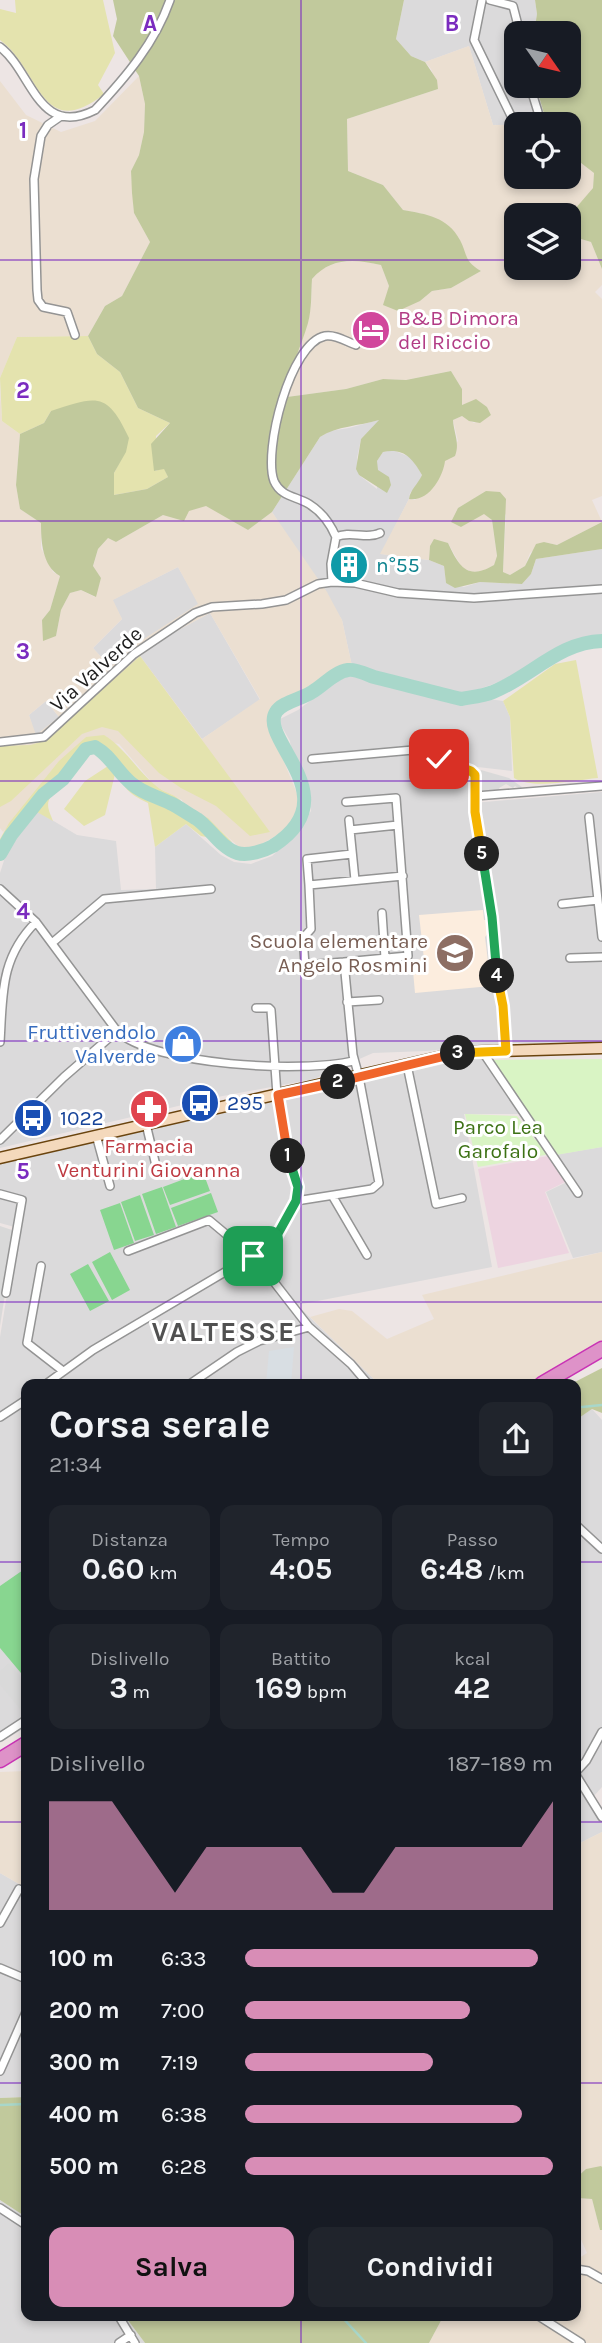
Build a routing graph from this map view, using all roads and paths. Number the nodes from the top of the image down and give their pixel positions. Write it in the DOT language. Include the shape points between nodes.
graph roads {
  1 [pos="170,0"];
  2 [pos="482,0"];
  3 [pos="491,0"];
  4 [pos="517,21"];
  5 [pos="0,47"];
  6 [pos="509,112"];
  7 [pos="61,116"];
  8 [pos="75,335"];
  9 [pos="356,345"];
  10 [pos="380,533"];
  11 [pos="336,537"];
  12 [pos="332,582"];
  13 [pos="602,589"];
  14 [pos="0,742"];
  15 [pos="312,759"];
  16 [pos="602,786"];
  17 [pos="476,796"];
  18 [pos="346,802"];
  19 [pos="589,817"];
  20 [pos="349,820"];
  21 [pos="398,825"];
  22 [pos="350,830"];
  23 [pos="352,854"];
  24 [pos="402,876"];
  25 [pos="355,880"];
  26 [pos="309,885"];
  27 [pos="0,889"];
  28 [pos="211,889"];
  29 [pos="598,900"];
  30 [pos="562,904"];
  31 [pos="382,913"];
  32 [pos="36,922"];
  33 [pos="601,926"];
  34 [pos="602,937"];
  35 [pos="52,943"];
  36 [pos="602,957"];
  37 [pos="385,958"];
  38 [pos="570,958"];
  39 [pos="344,962"];
  40 [pos="379,1000"];
  41 [pos="347,1002"];
  42 [pos="256,1008"];
  43 [pos="117,1031"];
  44 [pos="0,1042"];
  45 [pos="602,1048"];
  46 [pos="482,1051"];
  47 [pos="506,1051"];
  48 [pos="353,1061"];
  49 [pos="343,1064"];
  50 [pos="407,1065"];
  51 [pos="274,1068"];
  52 [pos="353,1078"];
  53 [pos="278,1095"];
  54 [pos="146,1124"];
  55 [pos="96,1135"];
  56 [pos="0,1140"];
  57 [pos="0,1158"];
  58 [pos="159,1174"];
  59 [pos="110,1186"];
  60 [pos="578,1193"];
  61 [pos="0,1194"];
  62 [pos="333,1197"];
  63 [pos="462,1198"];
  64 [pos="296,1201"];
  65 [pos="8,1226"];
  66 [pos="17,1228"];
  67 [pos="128,1251"];
  68 [pos="367,1255"];
  69 [pos="252,1256"];
  70 [pos="265,1257"];
  71 [pos="41,1266"];
  72 [pos="6,1293"];
  73 [pos="309,1327"];
  74 [pos="602,1349"];
  75 [pos="602,1359"];
  76 [pos="63,1371"];
  77 [pos="53,1379"];
  78 [pos="197,1379"];
  79 [pos="364,1379"];
  80 [pos="551,1379"];
  81 [pos="567,1379"];
  82 [pos="21,1403"];
  83 [pos="0,1418"];
  84 [pos="581,1530"];
  85 [pos="602,1549"];
  86 [pos="21,1723"];
  87 [pos="602,1732"];
  88 [pos="0,1737"];
  89 [pos="21,1737"];
  90 [pos="21,1747"];
  91 [pos="0,1750"];
  92 [pos="0,1760"];
  93 [pos="581,1768"];
  94 [pos="581,1782"];
  95 [pos="602,1817"];
  96 [pos="19,1889"];
  97 [pos="0,1923"];
  98 [pos="0,1968"];
  99 [pos="21,1977"];
  100 [pos="21,2023"];
  101 [pos="0,2071"];
  102 [pos="0,2208"];
  103 [pos="21,2222"];
  104 [pos="581,2270"];
  105 [pos="602,2279"];
  106 [pos="122,2321"];
  107 [pos="546,2321"];
  108 [pos="131,2335"];
  109 [pos="119,2343"];
  110 [pos="135,2343"];
  111 [pos="580,2343"];
  1 -- 7 [label="street" via="143,53 95,110 74,118"];
  2 -- 6 [label="street" via="474,40"];
  3 -- 4 [label="street" via="513,6"];
  5 -- 7 [label="street" via="51,111"];
  7 -- 8 [label="street" via="41,136 34,179 37,290 43,307 66,312"];
  9 -- 11 [label="street" via="325,336 315,340 296,365 281,402 270,466 279,489 312,505"];
  10 -- 11 [label="street"];
  11 -- 12 [label="street"];
  12 -- 13 [label="street, Via Valverde" via="398,593 474,598"];
  12 -- 14 [label="street, Via Valverde" via="286,600 200,611 134,654 44,737"];
  15 -- 17 [label="street" via="413,750 471,771"];
  16 -- 17 [label="street"];
  17 -- 47 [label="street"];
  18 -- 21 [label="street" via="396,798"];
  19 -- 29 [label="street"];
  20 -- 22 [label="street"];
  21 -- 22 [label="street"];
  21 -- 24 [label="street"];
  22 -- 23 [label="street"];
  23 -- 25 [label="street"];
  23 -- 26 [label="street" via="307,859"];
  24 -- 25 [label="street"];
  24 -- 37 [label="street" via="408,956"];
  25 -- 26 [label="street"];
  26 -- 39 [label="street" via="311,929 303,938 305,965"];
  27 -- 32 [label="street"];
  28 -- 35 [label="street" via="104,899"];
  29 -- 30 [label="street"];
  29 -- 33 [label="street"];
  31 -- 37 [label="street"];
  32 -- 35 [label="street"];
  32 -- 44 [label="street" via="14,945 4,972"];
  33 -- 34 [label="street"];
  35 -- 43 [label="street"];
  36 -- 38 [label="street"];
  37 -- 39 [label="street"];
  39 -- 41 [label="street"];
  40 -- 41 [label="street"];
  41 -- 48 [label="street"];
  42 -- 51 [label="street" via="271,1010"];
  43 -- 51 [label="street" via="148,1049"];
  43 -- 56 [label="street"];
  45 -- 47 [label="street"];
  46 -- 47 [label="street"];
  46 -- 50 [label="street"];
  46 -- 60 [label="street"];
  48 -- 49 [label="street"];
  48 -- 52 [label="street"];
  49 -- 51 [label="street"];
  49 -- 52 [label="street"];
  50 -- 52 [label="street"];
  50 -- 63 [label="street" via="436,1204"];
  51 -- 53 [label="street"];
  52 -- 53 [label="street"];
  52 -- 62 [label="street" via="379,1183 372,1189"];
  53 -- 54 [label="street"];
  53 -- 64 [label="street" via="298,1187"];
  54 -- 55 [label="street"];
  54 -- 58 [label="street"];
  55 -- 57 [label="street"];
  55 -- 59 [label="street"];
  61 -- 66 [label="street" via="22,1200"];
  62 -- 64 [label="street"];
  62 -- 68 [label="street"];
  64 -- 70 [label="street"];
  65 -- 66 [label="street"];
  66 -- 72 [label="street"];
  67 -- 69 [label="street" via="209,1220"];
  69 -- 70 [label="street"];
  69 -- 76 [label="street"];
  70 -- 73 [label="street" via="267,1273"];
  71 -- 76 [label="street" via="27,1343"];
  73 -- 78 [label="street" via="237,1352"];
  73 -- 79 [label="street"];
  74 -- 80 [label="highway"];
  75 -- 81 [label="highway"];
  76 -- 77 [label="street"];
  82 -- 83 [label="street"];
  84 -- 85 [label="street"];
  86 -- 88 [label="street"];
  87 -- 93 [label="street"];
  89 -- 91 [label="highway"];
  90 -- 92 [label="highway"];
  94 -- 95 [label="street"];
  96 -- 97 [label="street"];
  98 -- 99 [label="street"];
  100 -- 101 [label="street"];
  102 -- 103 [label="street"];
  104 -- 105 [label="street"];
  106 -- 108 [label="street"];
  107 -- 111 [label="street"];
  108 -- 109 [label="street"];
  108 -- 110 [label="street"];
}
